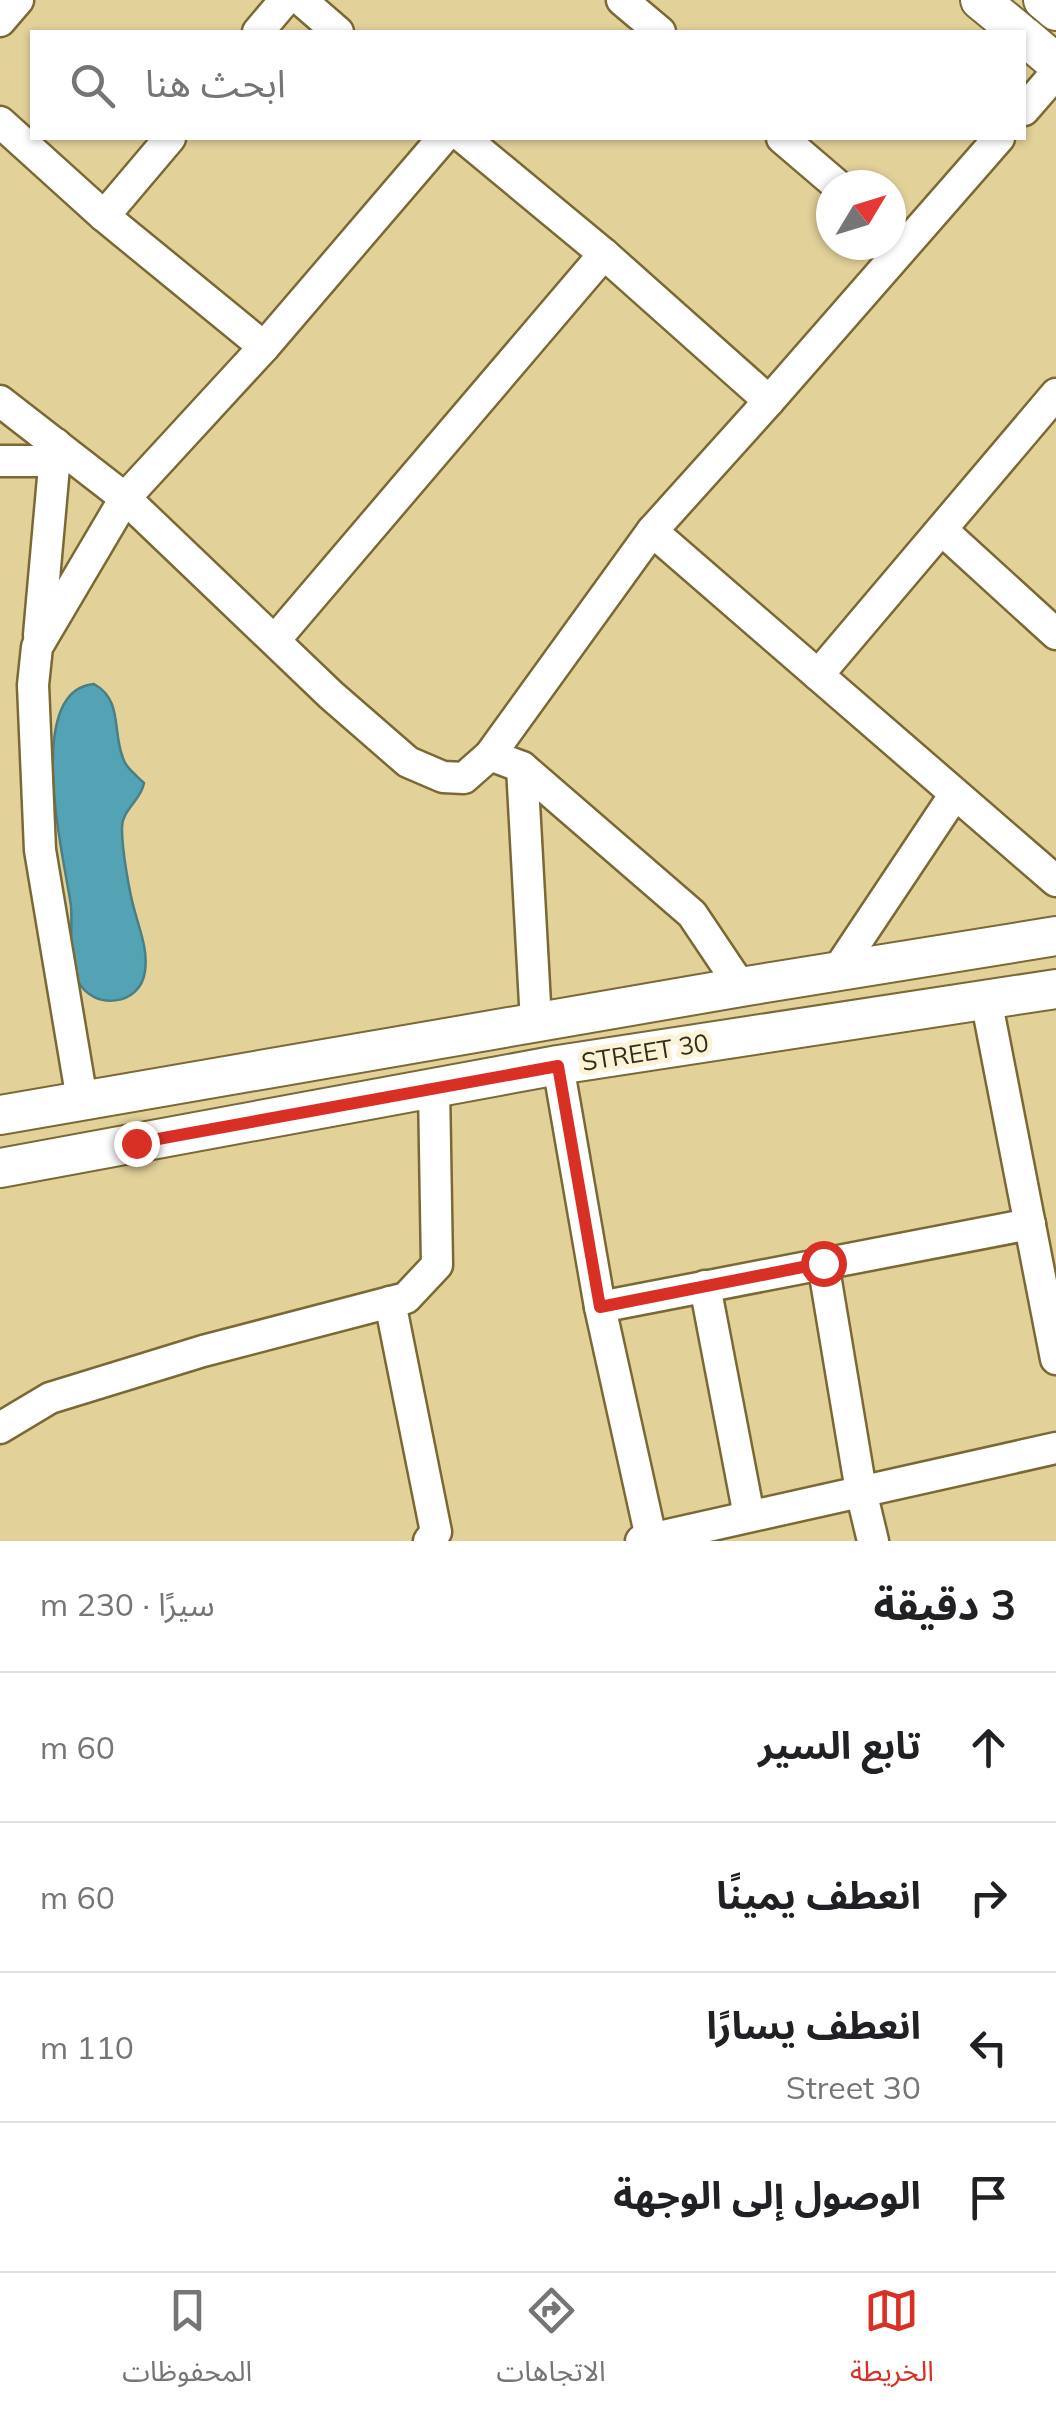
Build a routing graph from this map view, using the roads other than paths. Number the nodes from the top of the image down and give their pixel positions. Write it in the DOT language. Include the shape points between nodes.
graph roads {
  1 [pos="18,0"];
  2 [pos="285,0"];
  3 [pos="300,0"];
  4 [pos="622,0"];
  5 [pos="980,0"];
  6 [pos="1044,0"];
  7 [pos="1056,10"];
  8 [pos="0,21"];
  9 [pos="260,30"];
  10 [pos="336,30"];
  11 [pos="658,30"];
  12 [pos="1016,30"];
  13 [pos="1026,38"];
  14 [pos="1056,64"];
  15 [pos="1056,73"];
  16 [pos="1026,108"];
  17 [pos="0,122"];
  18 [pos="168,140"];
  19 [pos="440,140"];
  20 [pos="466,140"];
  21 [pos="784,140"];
  22 [pos="997,140"];
  23 [pos="819,170"];
  24 [pos="104,216"];
  25 [pos="906,230"];
  26 [pos="604,254"];
  27 [pos="881,260"];
  28 [pos="264,347"];
  29 [pos="1056,394"];
  30 [pos="0,401"];
  31 [pos="770,401"];
  32 [pos="55,452"];
  33 [pos="0,460"];
  34 [pos="125,498"];
  35 [pos="942,530"];
  36 [pos="652,531"];
  37 [pos="1056,634"];
  38 [pos="275,640"];
  39 [pos="38,647"];
  40 [pos="818,675"];
  41 [pos="490,754"];
  42 [pos="522,767"];
  43 [pos="955,794"];
  44 [pos="1056,881"];
  45 [pos="1056,936"];
  46 [pos="837,972"];
  47 [pos="742,987"];
  48 [pos="1056,988"];
  49 [pos="986,999"];
  50 [pos="536,1022"];
  51 [pos="558,1066"];
  52 [pos="434,1088"];
  53 [pos="126,1092"];
  54 [pos="82,1100"];
  55 [pos="7,1114"];
  56 [pos="136,1143"];
  57 [pos="10,1166"];
  58 [pos="1030,1224"];
  59 [pos="823,1263"];
  60 [pos="705,1286"];
  61 [pos="390,1302"];
  62 [pos="600,1307"];
  63 [pos="1056,1358"];
  64 [pos="0,1428"];
  65 [pos="1056,1448"];
  66 [pos="861,1491"];
  67 [pos="749,1516"];
  68 [pos="434,1538"];
  69 [pos="646,1540"];
  70 [pos="872,1541"];
  1 -- 8 [label="street"];
  2 -- 9 [label="street"];
  3 -- 10 [label="street"];
  4 -- 11 [label="street"];
  5 -- 12 [label="street"];
  6 -- 7 [label="street"];
  13 -- 14 [label="street"];
  15 -- 16 [label="street"];
  17 -- 24 [label="street"];
  18 -- 24 [label="street"];
  19 -- 28 [label="street"];
  20 -- 26 [label="street"];
  21 -- 23 [label="street"];
  22 -- 25 [label="street"];
  24 -- 28 [label="street"];
  26 -- 31 [label="street"];
  26 -- 38 [label="street"];
  27 -- 31 [label="street"];
  28 -- 34 [label="street"];
  29 -- 35 [label="street"];
  30 -- 32 [label="street"];
  31 -- 36 [label="street"];
  32 -- 33 [label="street"];
  32 -- 34 [label="street"];
  32 -- 39 [label="street"];
  34 -- 38 [label="street"];
  34 -- 39 [label="street"];
  35 -- 37 [label="street"];
  35 -- 40 [label="street"];
  36 -- 40 [label="street"];
  36 -- 41 [label="street"];
  38 -- 41 [label="street" via="408,762 464,778"];
  39 -- 54 [label="street" via="33,685 40,850"];
  40 -- 43 [label="street"];
  41 -- 42 [label="street"];
  42 -- 47 [label="street" via="692,914"];
  42 -- 50 [label="street"];
  43 -- 44 [label="street"];
  43 -- 46 [label="street"];
  45 -- 46 [label="street, STREET 30"];
  46 -- 47 [label="street, STREET 30"];
  47 -- 50 [label="street, STREET 30"];
  48 -- 49 [label="street, STREET 30"];
  49 -- 51 [label="street, STREET 30"];
  49 -- 58 [label="street"];
  50 -- 53 [label="street, STREET 30"];
  51 -- 52 [label="street, STREET 30"];
  51 -- 62 [label="street"];
  52 -- 56 [label="street, STREET 30"];
  52 -- 61 [label="street" via="437,1265 406,1298"];
  53 -- 54 [label="street, STREET 30"];
  53 -- 56 [label="street" via="116,1115"];
  54 -- 55 [label="street, STREET 30"];
  55 -- 57 [label="street" via="24,1121 30,1142 28,1153"];
  56 -- 57 [label="street, STREET 30"];
  58 -- 59 [label="street"];
  58 -- 63 [label="street"];
  59 -- 60 [label="street"];
  59 -- 66 [label="street"];
  60 -- 62 [label="street"];
  60 -- 67 [label="street"];
  61 -- 64 [label="street" via="50,1398"];
  61 -- 68 [label="street"];
  62 -- 69 [label="street"];
  65 -- 66 [label="street"];
  66 -- 67 [label="street"];
  66 -- 70 [label="street"];
  67 -- 69 [label="street"];
}
